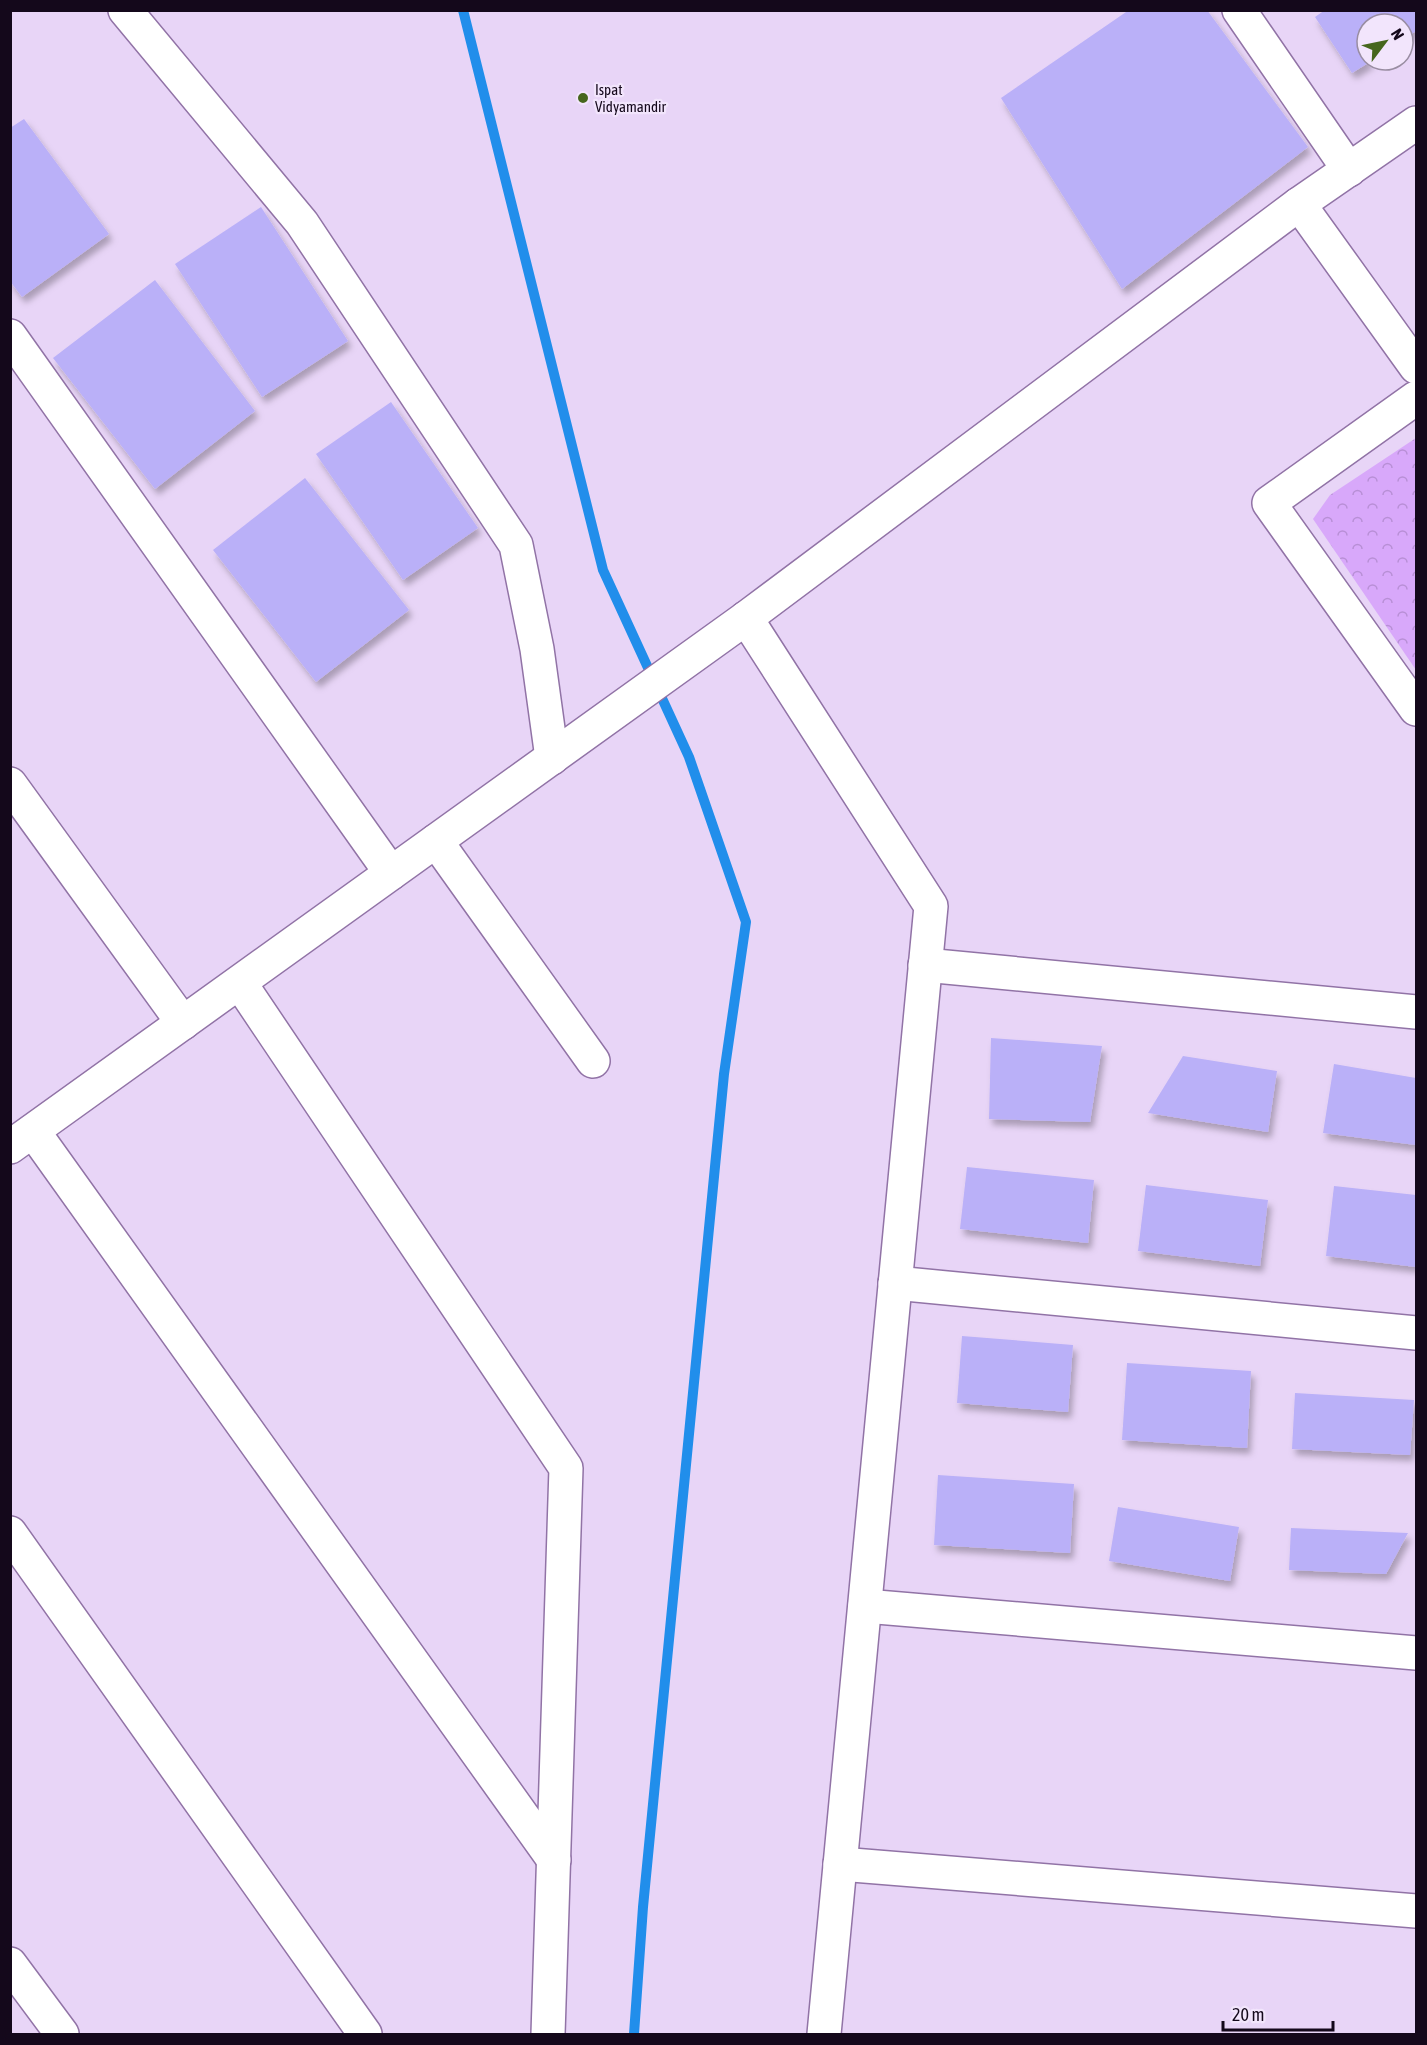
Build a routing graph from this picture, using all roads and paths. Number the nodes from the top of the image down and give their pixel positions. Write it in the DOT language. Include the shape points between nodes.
graph roads {
  1 [pos="125,10"];
  2 [pos="1239,10"];
  3 [pos="1416,123"];
  4 [pos="1349,170"];
  5 [pos="1299,204"];
  6 [pos="10,336"];
  7 [pos="1416,367"];
  8 [pos="1416,398"];
  9 [pos="746,618"];
  10 [pos="1416,709"];
  11 [pos="552,758"];
  12 [pos="10,784"];
  13 [pos="436,841"];
  14 [pos="391,873"];
  15 [pos="925,965"];
  16 [pos="240,983"];
  17 [pos="1416,1012"];
  18 [pos="183,1023"];
  19 [pos="593,1061"];
  20 [pos="22,1139"];
  21 [pos="895,1284"];
  22 [pos="1416,1333"];
  23 [pos="10,1533"];
  24 [pos="865,1606"];
  25 [pos="1416,1653"];
  26 [pos="554,1860"];
  27 [pos="840,1864"];
  28 [pos="1416,1911"];
  29 [pos="10,1964"];
  30 [pos="62,2034"];
  31 [pos="365,2034"];
  32 [pos="548,2034"];
  33 [pos="824,2034"];
  1 -- 11 [label="street" via="302,224 516,545 537,649"];
  2 -- 4 [label="street"];
  3 -- 4 [label="street"];
  4 -- 5 [label="street"];
  5 -- 7 [label="street"];
  5 -- 9 [label="street"];
  6 -- 14 [label="street"];
  8 -- 10 [label="street" via="1269,503"];
  9 -- 11 [label="street"];
  9 -- 15 [label="street" via="931,906"];
  11 -- 13 [label="street"];
  12 -- 18 [label="street"];
  13 -- 14 [label="street"];
  13 -- 19 [label="street"];
  14 -- 16 [label="street"];
  15 -- 17 [label="street"];
  15 -- 21 [label="street"];
  16 -- 18 [label="street"];
  16 -- 26 [label="street" via="566,1468"];
  18 -- 20 [label="street"];
  20 -- 26 [label="street"];
  21 -- 22 [label="street"];
  21 -- 24 [label="street"];
  23 -- 31 [label="street"];
  24 -- 25 [label="street"];
  24 -- 27 [label="street"];
  26 -- 32 [label="street"];
  27 -- 28 [label="street"];
  27 -- 33 [label="street"];
  29 -- 30 [label="street"];
}
